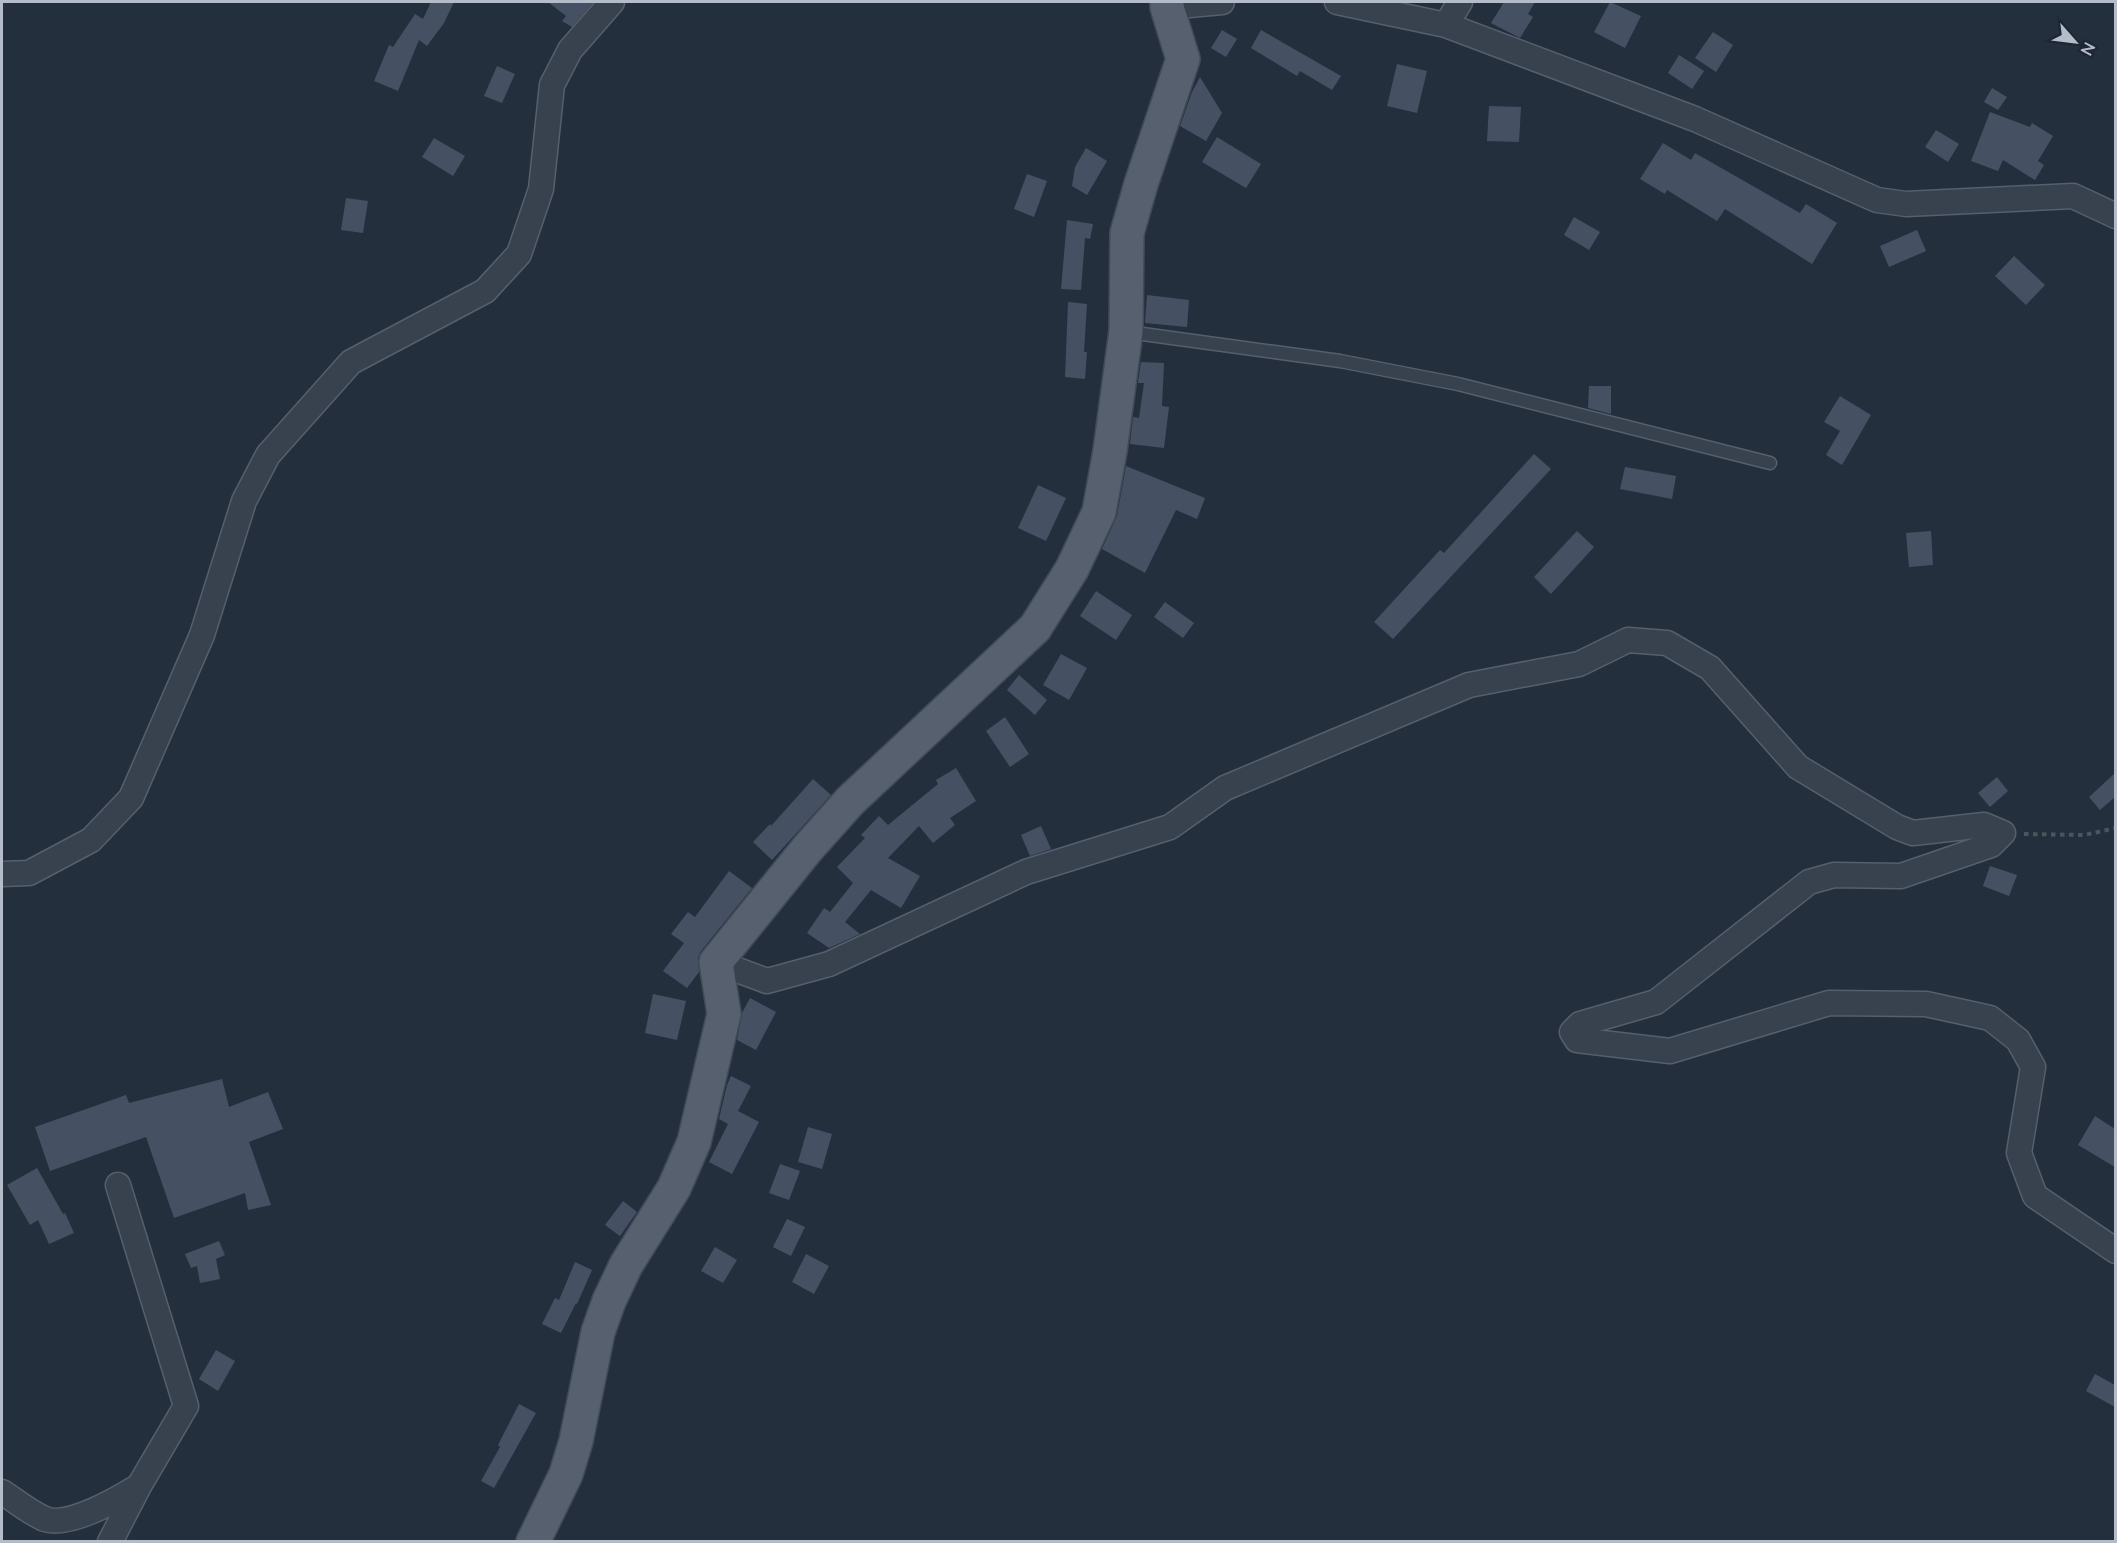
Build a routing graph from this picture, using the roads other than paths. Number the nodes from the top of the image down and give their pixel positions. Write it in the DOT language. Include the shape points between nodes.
graph roads {
  1 [pos="612,2"];
  2 [pos="1222,2"];
  3 [pos="1337,2"];
  4 [pos="1460,2"];
  5 [pos="1167,4"];
  6 [pos="1446,25"];
  7 [pos="2115,216"];
  8 [pos="1126,331"];
  9 [pos="1770,463"];
  10 [pos="2,874"];
  11 [pos="716,962"];
  12 [pos="118,1185"];
  13 [pos="2115,1251"];
  14 [pos="139,1486"];
  15 [pos="2,1492"];
  16 [pos="110,1542"];
  17 [pos="534,1542"];
  1 -- 10 [label="street" via="570,50 552,85 541,189 519,254 485,291 351,362 268,455 244,501 202,634 131,798 91,840 28,873"];
  2 -- 5 [label="street"];
  3 -- 6 [label="street"];
  4 -- 6 [label="street"];
  5 -- 8 [label="main road" via="1183,59 1127,233"];
  6 -- 7 [label="street" via="1695,119 1876,200 1906,204 2073,196"];
  8 -- 9 [label="lane" via="1340,361 1458,384"];
  8 -- 11 [label="main road" via="1099,512 1072,569 1041,618 850,801"];
  11 -- 13 [label="street" via="767,981 829,964 1026,872 1170,827 1225,788 1469,685 1579,664 1628,640 1667,643 1710,668 1798,767 1897,827 1913,833 1984,825 2003,833 1991,845 1901,876 1834,875 1809,882 1656,1002 1580,1024 1572,1032 1577,1040 1670,1051 1829,1003 1926,1004 1990,1018 2018,1040 2033,1067 2019,1153 2035,1196"];
  11 -- 17 [label="main road" via="724,1014 693,1142 674,1188 626,1265 609,1301 598,1332 566,1474"];
  12 -- 14 [label="street" via="186,1406"];
  14 -- 15 [label="street" via="103,1508 57,1522 44,1519"];
  14 -- 16 [label="street"];
}
